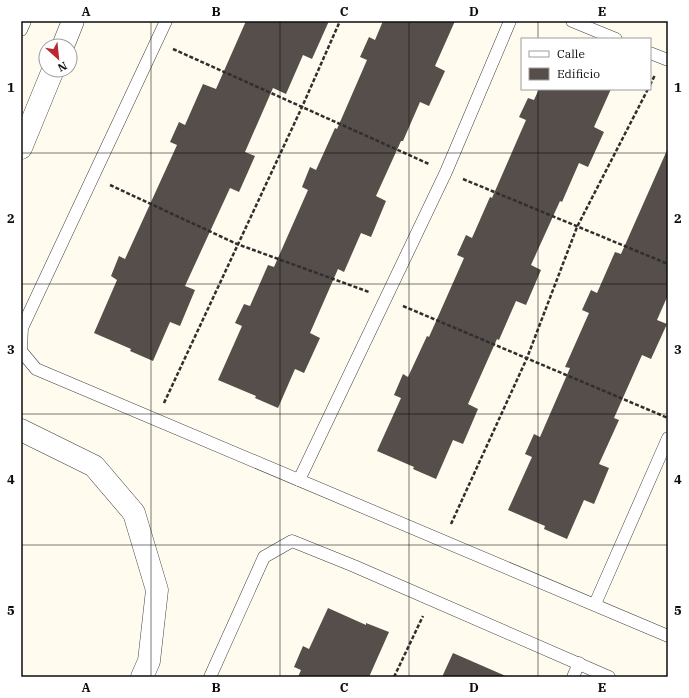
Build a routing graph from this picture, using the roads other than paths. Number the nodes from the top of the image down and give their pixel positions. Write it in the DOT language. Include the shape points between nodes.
graph roads {
  1 [pos="25,21"];
  2 [pos="74,21"];
  3 [pos="166,21"];
  4 [pos="510,21"];
  5 [pos="572,21"];
  6 [pos="21,30"];
  7 [pos="67,38"];
  8 [pos="614,38"];
  9 [pos="651,53"];
  10 [pos="668,60"];
  11 [pos="50,78"];
  12 [pos="21,148"];
  13 [pos="21,348"];
  14 [pos="21,351"];
  15 [pos="21,430"];
  16 [pos="668,438"];
  17 [pos="299,480"];
  18 [pos="595,604"];
  19 [pos="668,636"];
  20 [pos="579,663"];
  21 [pos="142,677"];
  22 [pos="210,677"];
  23 [pos="573,677"];
  24 [pos="609,677"];
  1 -- 6 [label="lane"];
  2 -- 7 [label="street"];
  3 -- 13 [label="lane" via="22,328"];
  4 -- 17 [label="lane" via="446,172"];
  5 -- 8 [label="lane"];
  9 -- 10 [label="lane"];
  11 -- 12 [label="street"];
  14 -- 17 [label="lane" via="36,369"];
  15 -- 21 [label="street" via="94,466 134,513 158,590 149,661"];
  16 -- 18 [label="lane"];
  17 -- 18 [label="lane"];
  18 -- 19 [label="lane"];
  20 -- 22 [label="lane" via="292,541 264,557"];
  20 -- 23 [label="lane"];
  20 -- 24 [label="lane"];
}
